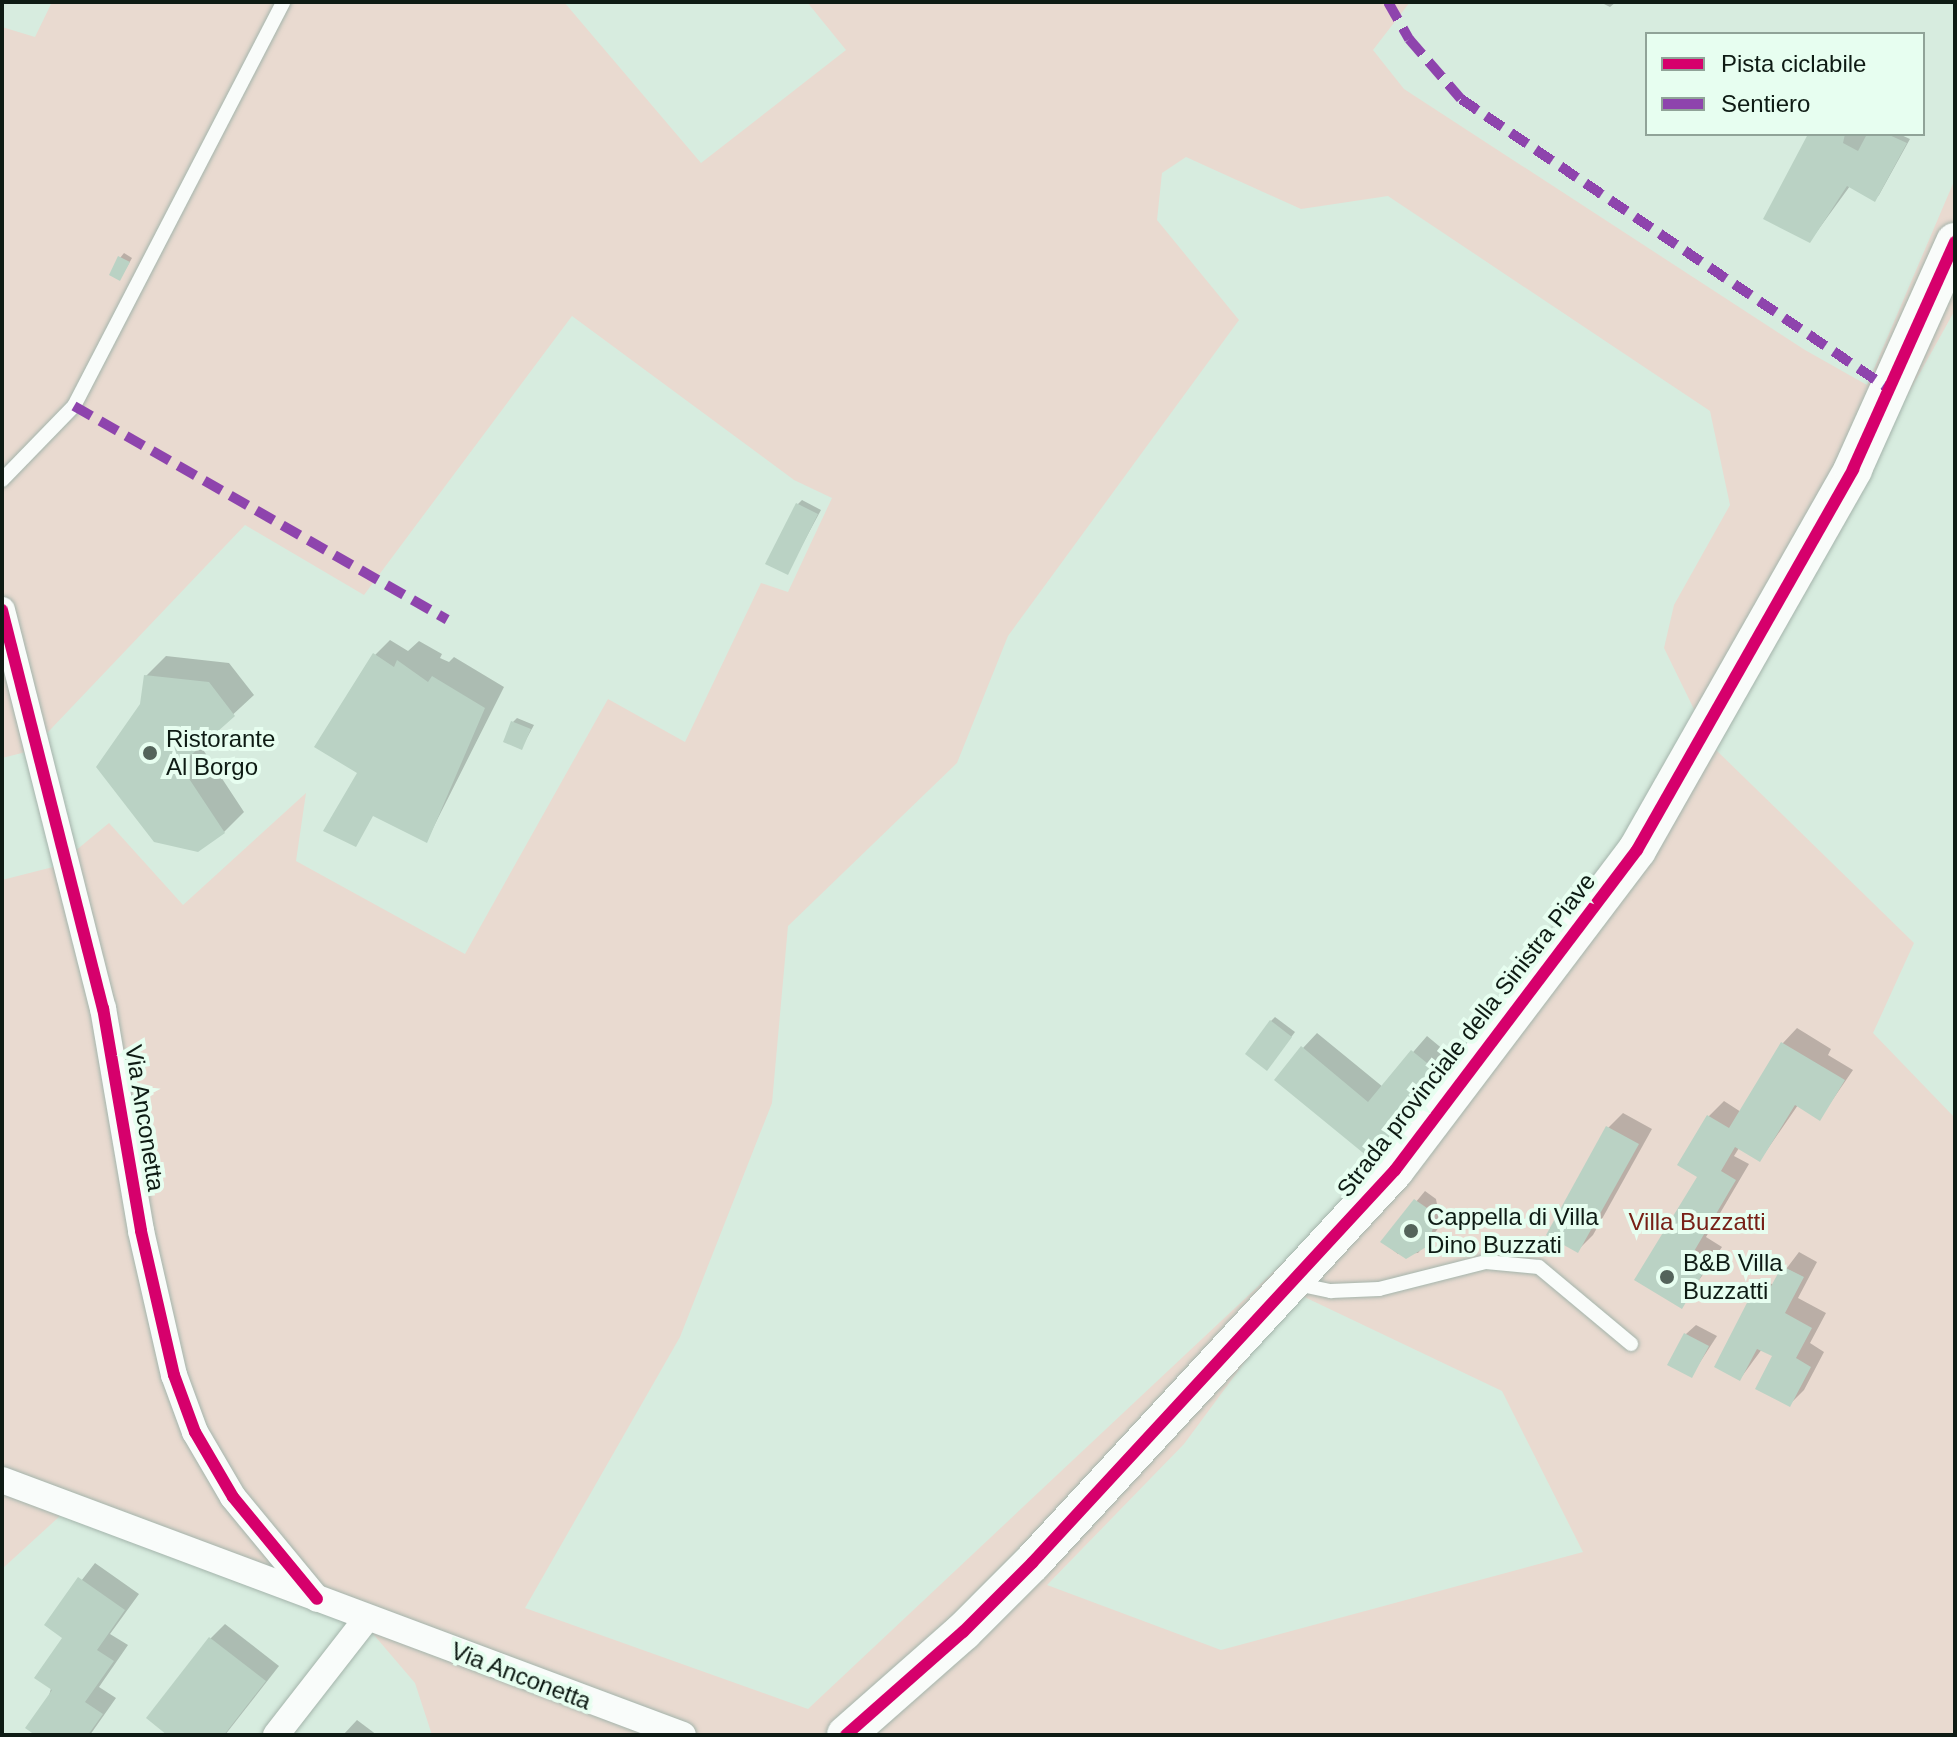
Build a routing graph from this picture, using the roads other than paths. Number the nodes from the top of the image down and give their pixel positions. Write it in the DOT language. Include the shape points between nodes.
graph roads {
  1 [pos="283,2"];
  2 [pos="1955,242"];
  3 [pos="2,480"];
  4 [pos="2,610"];
  5 [pos="1292,1284"];
  6 [pos="1631,1344"];
  7 [pos="2,1480"];
  8 [pos="317,1599"];
  9 [pos="367,1618"];
  10 [pos="276,1735"];
  11 [pos="676,1735"];
  12 [pos="683,1735"];
  13 [pos="846,1735"];
  1 -- 3 [label="lane" via="74,406"];
  2 -- 5 [label="street, Strada provinciale della Sinistra Piave" via="1853,469 1637,850 1395,1170"];
  4 -- 8 [label="street, Via Anconetta" via="103,1008 141,1231 174,1375 195,1432 233,1497"];
  5 -- 6 [label="lane" via="1331,1291 1379,1289 1486,1262 1539,1267"];
  5 -- 13 [label="street, Strada provinciale della Sinistra Piave" via="1032,1563"];
  7 -- 8 [label="street, Via Anconetta"];
  8 -- 9 [label="street, Via Anconetta"];
  9 -- 10 [label="street"];
  9 -- 11 [label="street, Via Anconetta"];
  11 -- 12 [label="street, Via Anconetta"];
}
